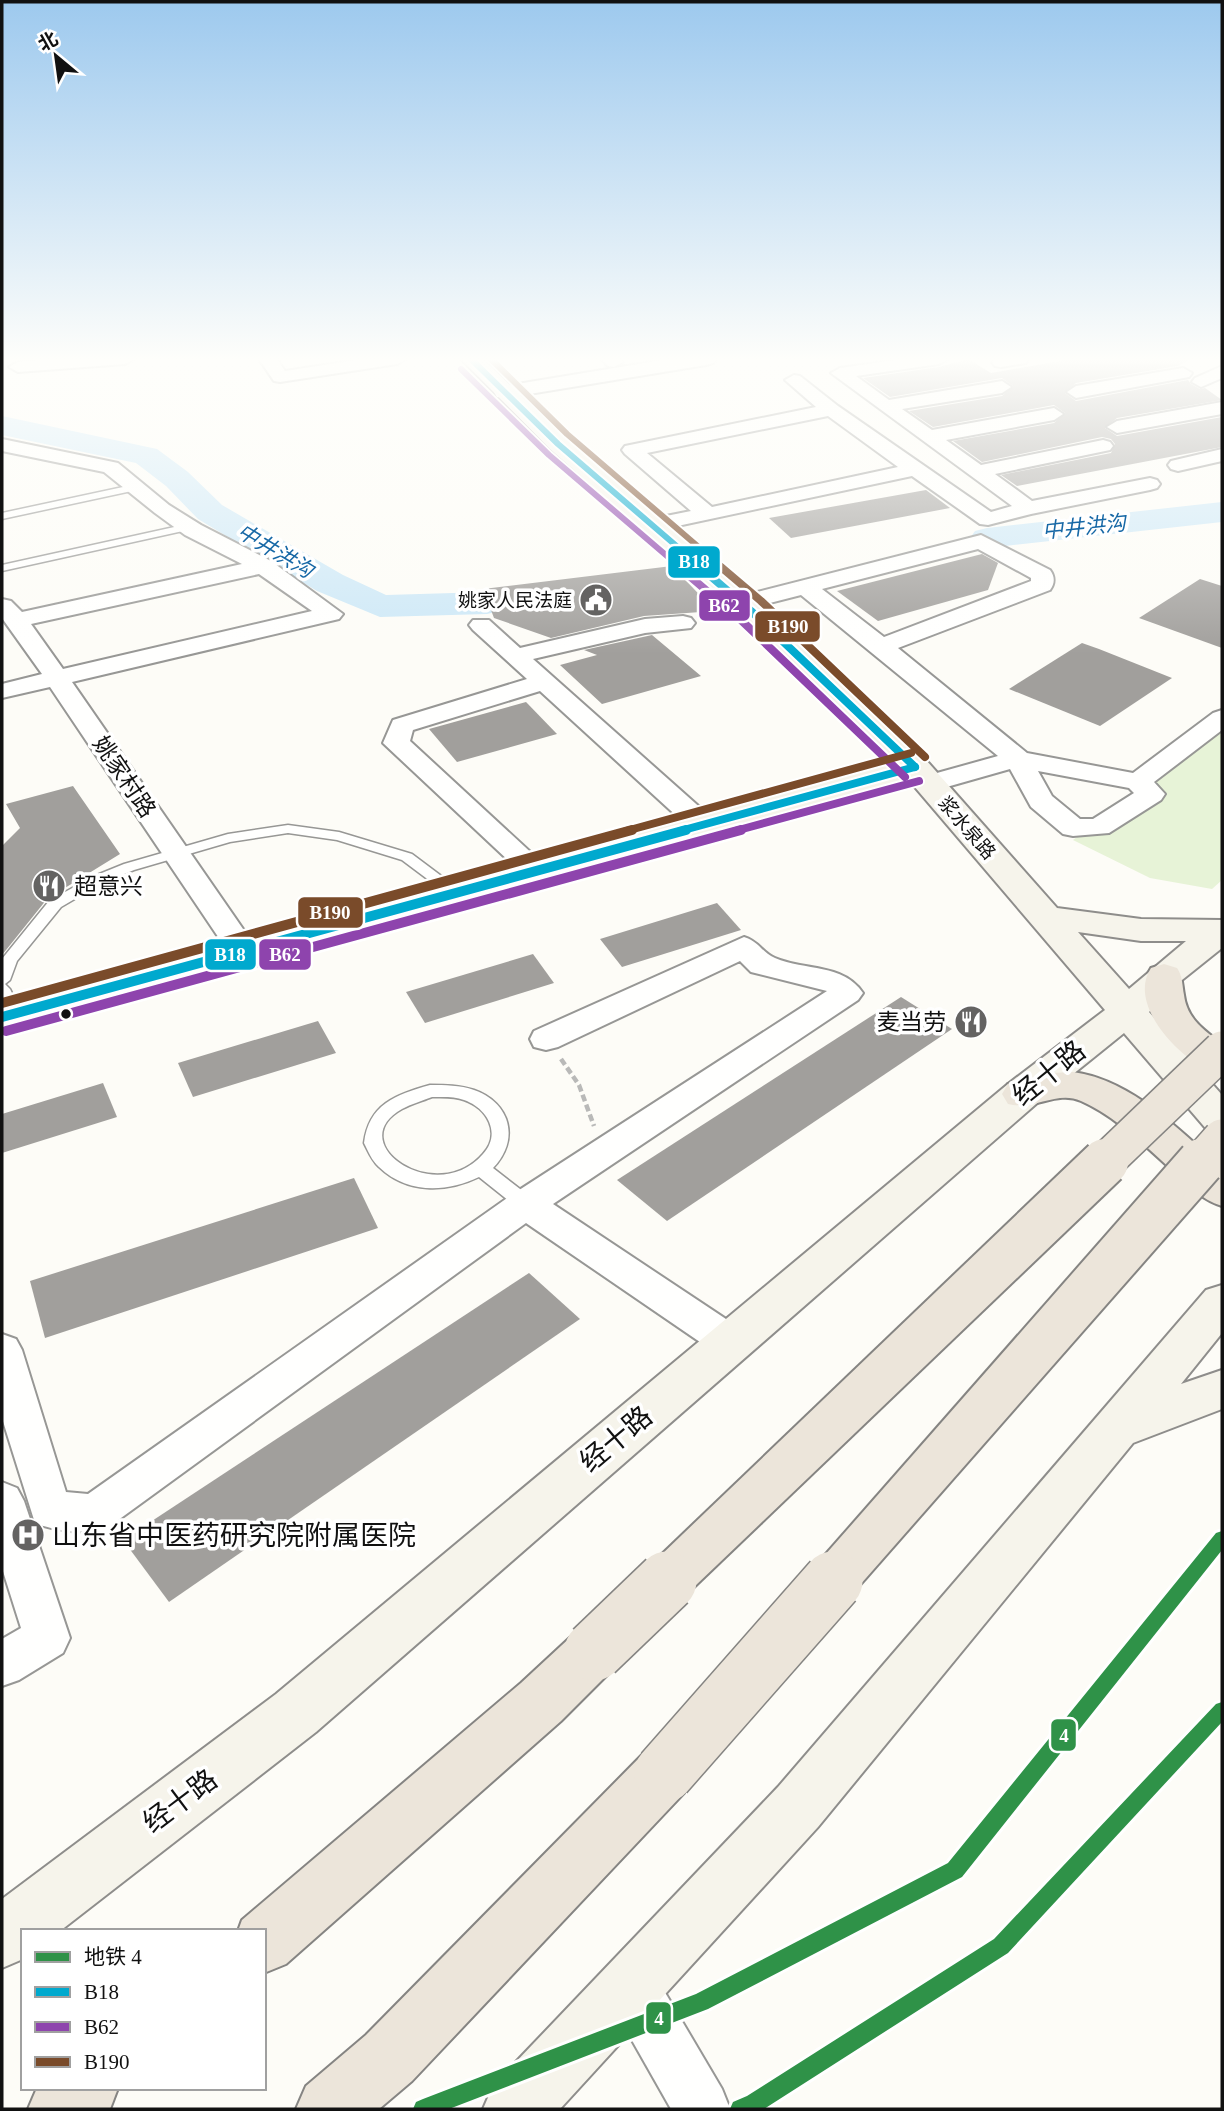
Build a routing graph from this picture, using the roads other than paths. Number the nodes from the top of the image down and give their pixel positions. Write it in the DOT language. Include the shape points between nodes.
graph roads {
  1 [pos="49,458"];
  2 [pos="64,458"];
  3 [pos="574,458"];
  4 [pos="641,458"];
  5 [pos="899,458"];
  6 [pos="957,458"];
  7 [pos="1047,458"];
  8 [pos="1211,458"];
  9 [pos="1178,465"];
  10 [pos="2,466"];
  11 [pos="915,469"];
  12 [pos="977,472"];
  13 [pos="1150,484"];
  14 [pos="137,487"];
  15 [pos="1028,508"];
  16 [pos="708,514"];
  17 [pos="2,516"];
  18 [pos="654,525"];
  19 [pos="188,527"];
  20 [pos="263,566"];
  21 [pos="2,568"];
  22 [pos="805,587"];
  23 [pos="742,603"];
  24 [pos="7,616"];
  25 [pos="683,623"];
  26 [pos="481,625"];
  27 [pos="881,646"];
  28 [pos="516,656"];
  29 [pos="56,678"];
  30 [pos="545,682"];
  31 [pos="2,691"];
  32 [pos="1222,718"];
  33 [pos="1018,759"];
  34 [pos="922,776"];
  35 [pos="1138,782"];
  36 [pos="703,825"];
  37 [pos="176,853"];
  38 [pos="536,871"];
  39 [pos="456,893"];
  40 [pos="1043,916"];
  41 [pos="1222,931"];
  42 [pos="244,952"];
  43 [pos="1164,976"];
  44 [pos="4,1000"];
  45 [pos="1129,1010"];
  46 [pos="546,1039"];
  47 [pos="1222,1049"];
  48 [pos="1222,1063"];
  49 [pos="1022,1094"];
  50 [pos="1222,1121"];
  51 [pos="1222,1138"];
  52 [pos="480,1168"];
  53 [pos="1222,1191"];
  54 [pos="526,1204"];
  55 [pos="1222,1302"];
  56 [pos="730,1342"];
  57 [pos="2,1350"];
  58 [pos="1222,1389"];
  59 [pos="1116,1429"];
  60 [pos="2,1501"];
  61 [pos="2,1664"];
  62 [pos="2,1937"];
  63 [pos="266,1940"];
  64 [pos="631,1986"];
  65 [pos="84,2090"];
  66 [pos="61,2109"];
  67 [pos="329,2109"];
  68 [pos="516,2109"];
  69 [pos="702,2109"];
  1 -- 10 [label="street"];
  2 -- 14 [label="street" via="111,467"];
  3 -- 18 [label="main road, 浆水泉路"];
  4 -- 16 [label="street"];
  5 -- 11 [label="street"];
  6 -- 12 [label="street"];
  7 -- 12 [label="street"];
  8 -- 9 [label="street"];
  11 -- 15 [label="street" via="988,519"];
  11 -- 16 [label="street"];
  12 -- 15 [label="street"];
  13 -- 15 [label="street"];
  14 -- 17 [label="lane"];
  14 -- 19 [label="street"];
  16 -- 18 [label="street"];
  18 -- 23 [label="main road, 浆水泉路"];
  19 -- 20 [label="street"];
  19 -- 21 [label="lane"];
  20 -- 24 [label="street"];
  20 -- 29 [label="street" via="331,614"];
  22 -- 23 [label="street"];
  22 -- 27 [label="street"];
  22 -- 27 [label="street" via="981,542 1042,575 1042,585"];
  23 -- 34 [label="main road, 浆水泉路"];
  24 -- 29 [label="street, 姚家村路"];
  25 -- 28 [label="street" via="645,626"];
  26 -- 28 [label="street"];
  27 -- 33 [label="street"];
  28 -- 30 [label="street"];
  29 -- 31 [label="street"];
  29 -- 37 [label="street, 姚家村路"];
  30 -- 36 [label="street"];
  30 -- 38 [label="street" via="402,725 396,743"];
  32 -- 35 [label="street"];
  33 -- 34 [label="street"];
  33 -- 35 [label="street"];
  33 -- 35 [label="street" via="1041,801 1073,828 1099,827 1151,794"];
  34 -- 36 [label="main road"];
  34 -- 40 [label="main road, 浆水泉路"];
  36 -- 38 [label="main road"];
  37 -- 39 [label="lane" via="228,838 288,829 339,836 407,857"];
  37 -- 42 [label="street, 姚家村路"];
  37 -- 44 [label="lane" via="97,880 55,904 9,960"];
  38 -- 39 [label="main road"];
  39 -- 42 [label="main road"];
  40 -- 41 [label="main road" via="1141,930"];
  40 -- 45 [label="main road, 浆水泉路"];
  41 -- 43 [label="main road, 经十路"];
  42 -- 44 [label="main road"];
  43 -- 45 [label="main road, 经十路"];
  43 -- 48 [label="highway" via="1164,1000 1173,1024"];
  45 -- 49 [label="main road, 经十路"];
  45 -- 50 [label="main road, 浆水泉路"];
  46 -- 54 [label="street" via="744,947 762,965 837,982 847,993"];
  47 -- 63 [label="highway, bridge" via="541,1702"];
  49 -- 53 [label="highway" via="1052,1085 1080,1086 1111,1097"];
  49 -- 56 [label="main road, 经十路"];
  51 -- 67 [label="highway, bridge" via="664,1773 389,2058"];
  52 -- 52 [label="lane" via="501,1142 502,1128 486,1103 471,1095 430,1091 410,1096 379,1119 374,1150 398,1175 441,1181"];
  52 -- 54 [label="lane"];
  54 -- 56 [label="street"];
  54 -- 57 [label="street" via="95,1513 50,1510"];
  55 -- 59 [label="main road"];
  56 -- 62 [label="main road, 经十路" via="296,1713"];
  58 -- 59 [label="main road"];
  59 -- 64 [label="main road" via="798,1807"];
  60 -- 61 [label="street" via="47,1638"];
  64 -- 68 [label="main road"];
  64 -- 69 [label="street"];
  65 -- 66 [label="highway"];
}
